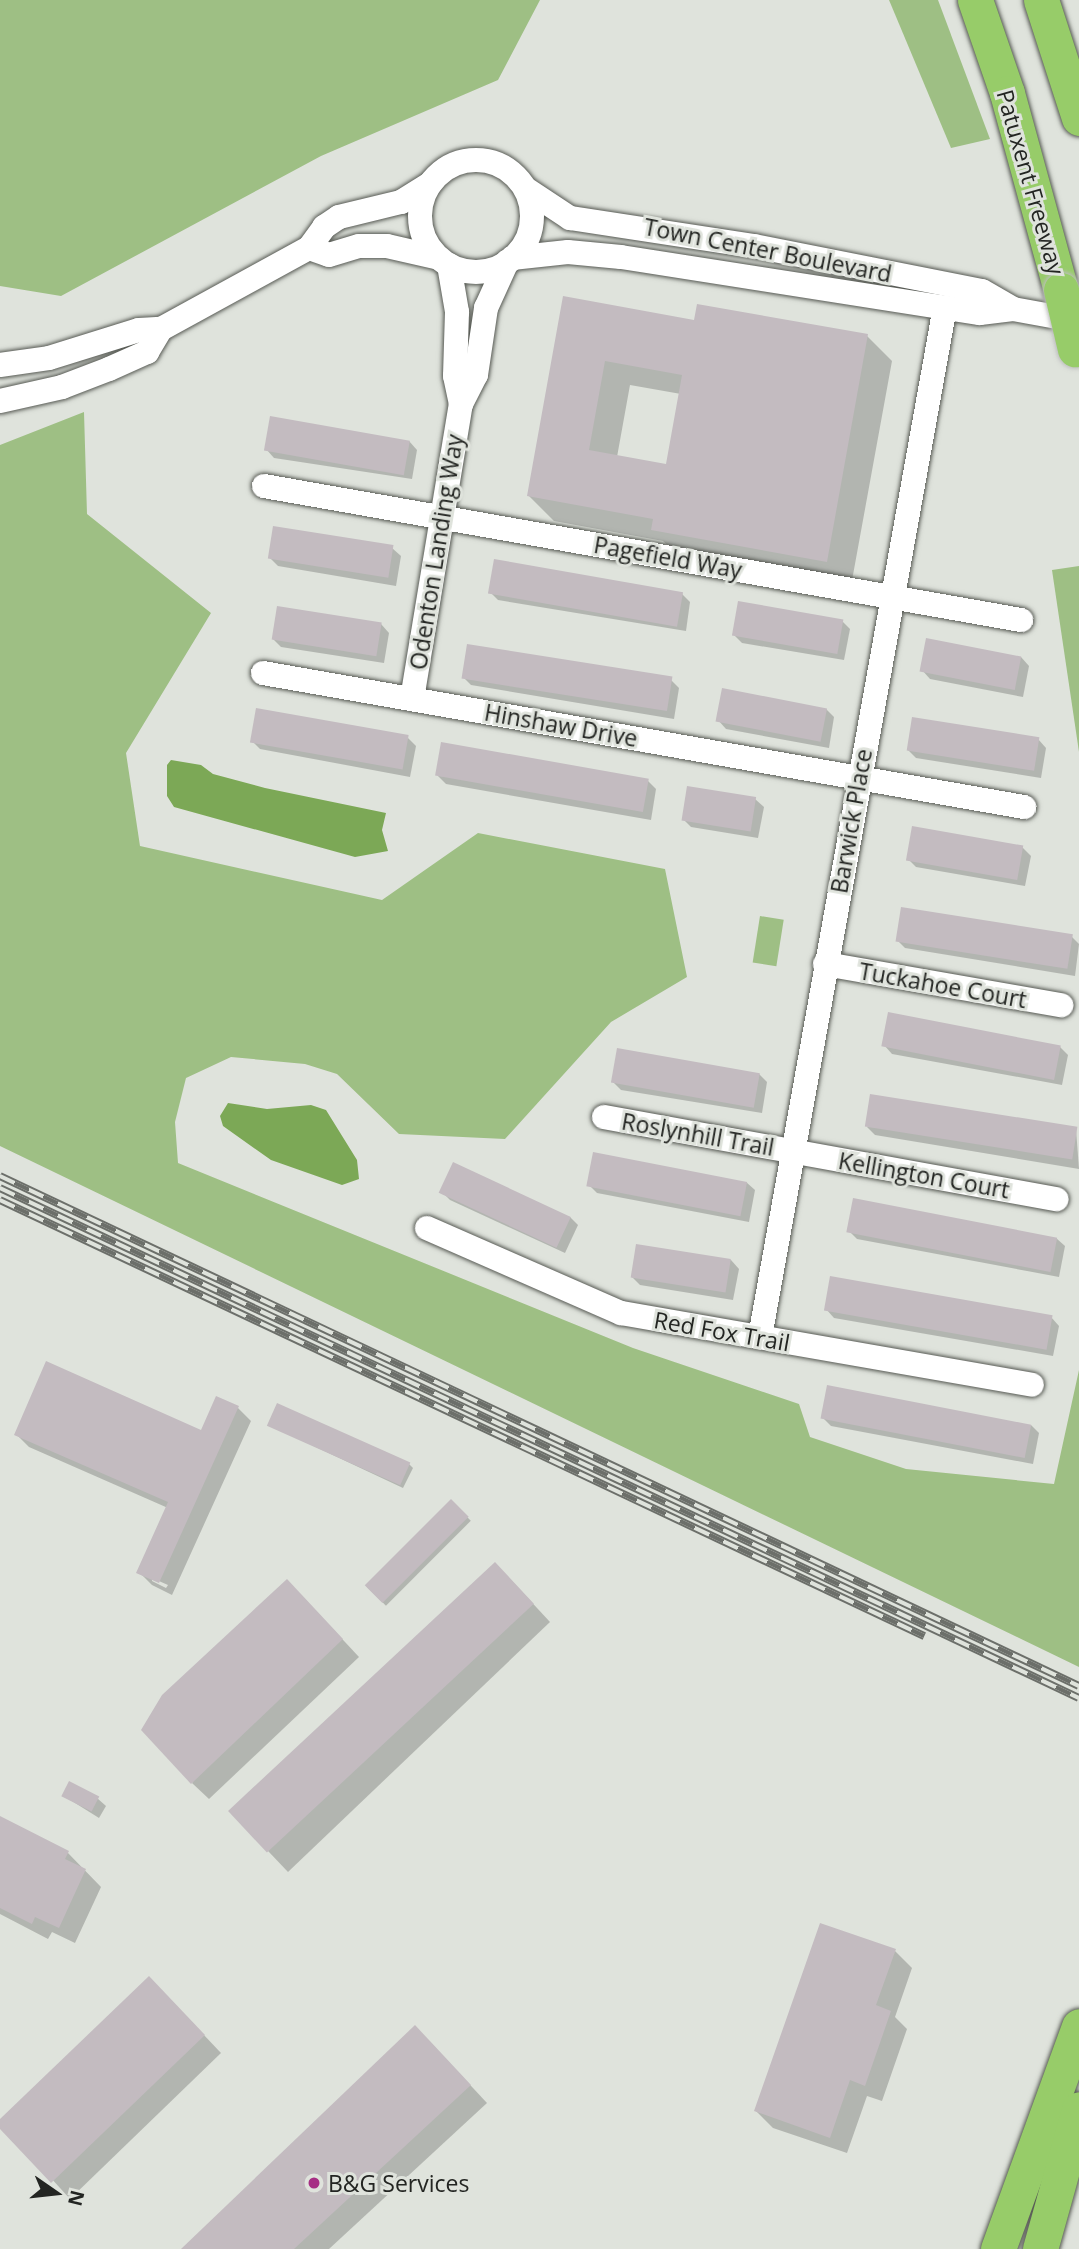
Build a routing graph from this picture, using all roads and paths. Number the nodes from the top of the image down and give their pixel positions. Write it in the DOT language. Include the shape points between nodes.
graph roads {
  1 [pos="975,0"];
  2 [pos="1041,0"];
  3 [pos="1079,118"];
  4 [pos="430,184"];
  5 [pos="526,189"];
  6 [pos="309,248"];
  7 [pos="510,260"];
  8 [pos="444,261"];
  9 [pos="945,307"];
  10 [pos="1013,309"];
  11 [pos="161,329"];
  12 [pos="1078,346"];
  13 [pos="8,365"];
  14 [pos="0,401"];
  15 [pos="461,404"];
  16 [pos="264,486"];
  17 [pos="444,517"];
  18 [pos="892,598"];
  19 [pos="1020,620"];
  20 [pos="263,673"];
  21 [pos="412,699"];
  22 [pos="858,778"];
  23 [pos="1024,807"];
  24 [pos="825,964"];
  25 [pos="1061,1005"];
  26 [pos="604,1118"];
  27 [pos="791,1151"];
  28 [pos="1056,1199"];
  29 [pos="427,1228"];
  30 [pos="760,1337"];
  31 [pos="1032,1385"];
  32 [pos="1079,2026"];
  33 [pos="1079,2109"];
  34 [pos="998,2249"];
  35 [pos="1040,2249"];
  1 -- 12 [label="highway, Patuxent Freeway, bridge" via="1010,105"];
  2 -- 3 [label="highway"];
  4 -- 5 [label="street, Town Center Boulevard" via="442,171 474,160 504,167"];
  4 -- 6 [label="street, Town Center Boulevard" via="401,202 339,218 324,227"];
  4 -- 8 [label="street" via="420,214 428,245"];
  5 -- 7 [label="street" via="532,220 529,236"];
  5 -- 10 [label="street, Town Center Boulevard" via="570,218 714,239 982,291"];
  6 -- 8 [label="street, Town Center Boulevard" via="330,255 359,246 387,246"];
  6 -- 11 [label="street, Town Center Boulevard"];
  7 -- 8 [label="street, Town Center Boulevard" via="473,272"];
  7 -- 9 [label="street, Town Center Boulevard" via="568,251"];
  7 -- 15 [label="street, Odenton Landing Way" via="486,308 476,375"];
  8 -- 15 [label="street, Odenton Landing Way" via="457,312 455,376"];
  9 -- 10 [label="street, Town Center Boulevard" via="980,313"];
  9 -- 18 [label="street, Barwick Place"];
  10 -- 12 [label="street, Town Center Boulevard"];
  11 -- 13 [label="street, Town Center Boulevard" via="139,330"];
  11 -- 14 [label="street, Town Center Boulevard" via="146,352 109,369 61,387"];
  15 -- 17 [label="street, Odenton Landing Way"];
  16 -- 17 [label="street, Pagefield Way"];
  17 -- 18 [label="street, Pagefield Way"];
  17 -- 21 [label="street, Odenton Landing Way"];
  18 -- 19 [label="street, Pagefield Way"];
  18 -- 22 [label="street, Barwick Place"];
  20 -- 21 [label="street, Hinshaw Drive"];
  21 -- 22 [label="street, Hinshaw Drive"];
  22 -- 23 [label="street, Hinshaw Drive"];
  22 -- 24 [label="street, Barwick Place"];
  24 -- 25 [label="street, Tuckahoe Court"];
  24 -- 27 [label="street, Barwick Place"];
  26 -- 27 [label="street, Roslynhill Trail"];
  27 -- 28 [label="street, Kellington Court"];
  27 -- 30 [label="street, Barwick Place"];
  29 -- 30 [label="street, Red Fox Trail" via="621,1313"];
  30 -- 31 [label="street, Red Fox Trail"];
  32 -- 34 [label="highway"];
  33 -- 35 [label="highway"];
}
